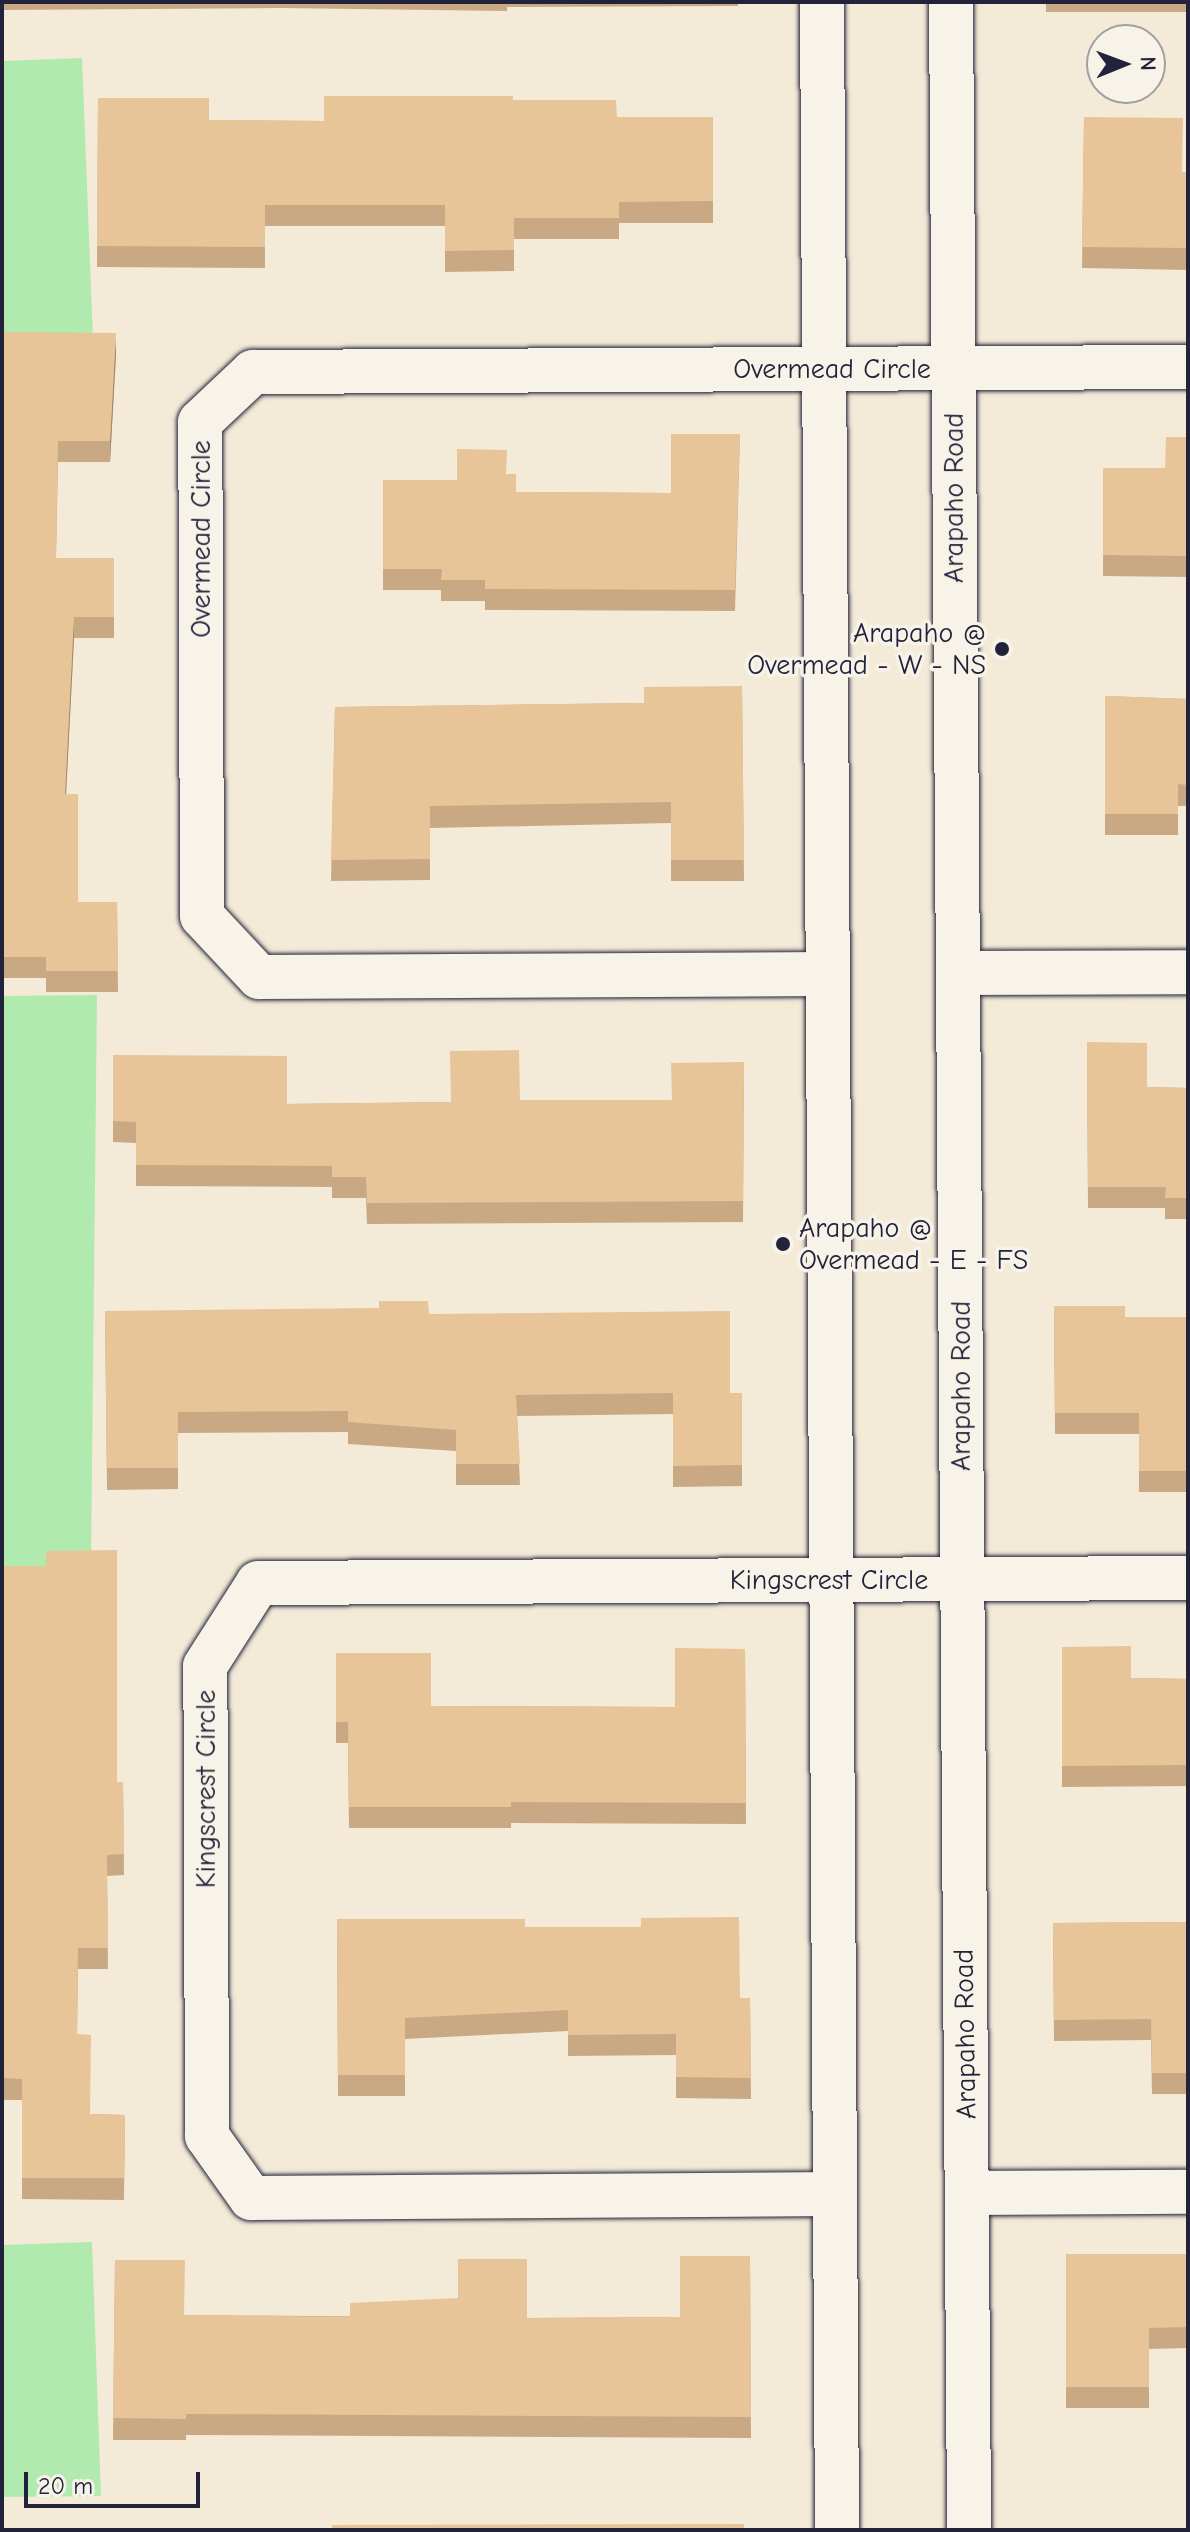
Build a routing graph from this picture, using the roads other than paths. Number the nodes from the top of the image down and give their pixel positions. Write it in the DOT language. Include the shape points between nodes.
graph roads {
  1 [pos="822,2"];
  2 [pos="951,2"];
  3 [pos="1188,367"];
  4 [pos="954,368"];
  5 [pos="824,369"];
  6 [pos="1188,972"];
  7 [pos="958,973"];
  8 [pos="827,974"];
  9 [pos="1188,1578"];
  10 [pos="962,1579"];
  11 [pos="831,1580"];
  12 [pos="1188,2192"];
  13 [pos="967,2193"];
  14 [pos="835,2194"];
  15 [pos="837,2530"];
  16 [pos="969,2530"];
  1 -- 5 [label="main road"];
  2 -- 4 [label="main road, Arapaho Road"];
  3 -- 4 [label="main road, Overmead Circle"];
  4 -- 5 [label="main road, Overmead Circle"];
  4 -- 7 [label="main road, Arapaho Road"];
  5 -- 8 [label="main road"];
  5 -- 8 [label="main road, Overmead Circle" via="253,372 200,422 202,916 259,977"];
  6 -- 7 [label="main road"];
  7 -- 10 [label="main road, Arapaho Road"];
  8 -- 11 [label="main road"];
  9 -- 10 [label="main road, Kingscrest Circle"];
  10 -- 11 [label="main road, Kingscrest Circle"];
  10 -- 13 [label="main road, Arapaho Road"];
  11 -- 14 [label="main road"];
  11 -- 14 [label="main road, Kingscrest Circle" via="258,1583 205,1666 207,2136 251,2198"];
  12 -- 13 [label="main road"];
  13 -- 16 [label="main road, Arapaho Road"];
  14 -- 15 [label="main road"];
}
